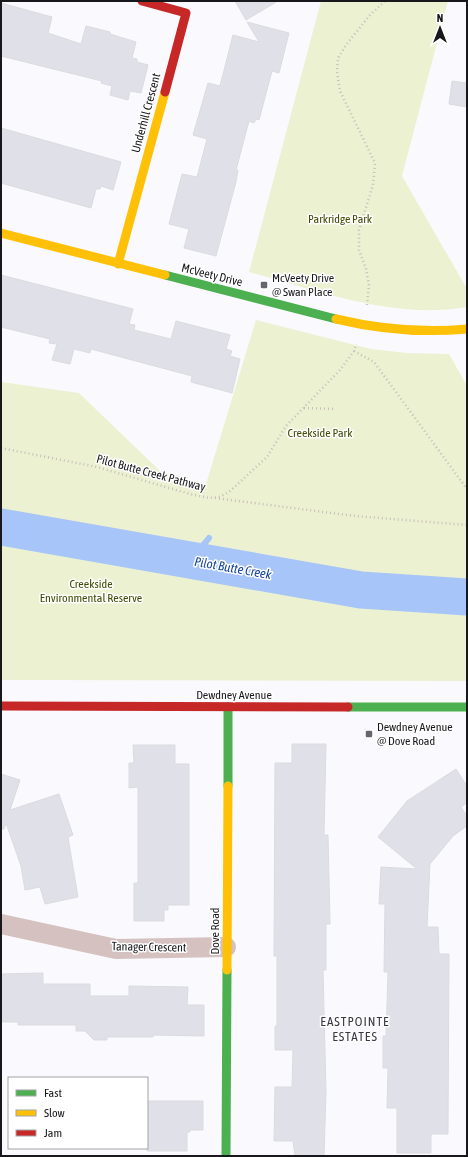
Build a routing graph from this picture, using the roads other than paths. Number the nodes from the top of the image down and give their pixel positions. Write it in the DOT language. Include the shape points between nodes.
graph roads {
  1 [pos="142,1"];
  2 [pos="1,233"];
  3 [pos="118,264"];
  4 [pos="467,329"];
  5 [pos="1,706"];
  6 [pos="228,707"];
  7 [pos="467,707"];
  8 [pos="1,924"];
  9 [pos="226,947"];
  10 [pos="226,1156"];
  1 -- 3 [label="street, Underhill Crescent" via="186,13"];
  2 -- 3 [label="street, McVeety Drive"];
  3 -- 4 [label="street, McVeety Drive" via="361,325 437,332"];
  5 -- 6 [label="street, Dewdney Avenue"];
  6 -- 7 [label="street, Dewdney Avenue"];
  6 -- 9 [label="street, Dove Road"];
  8 -- 9 [label="street, Tanager Crescent" via="116,949"];
  9 -- 10 [label="street, Dove Road"];
}
